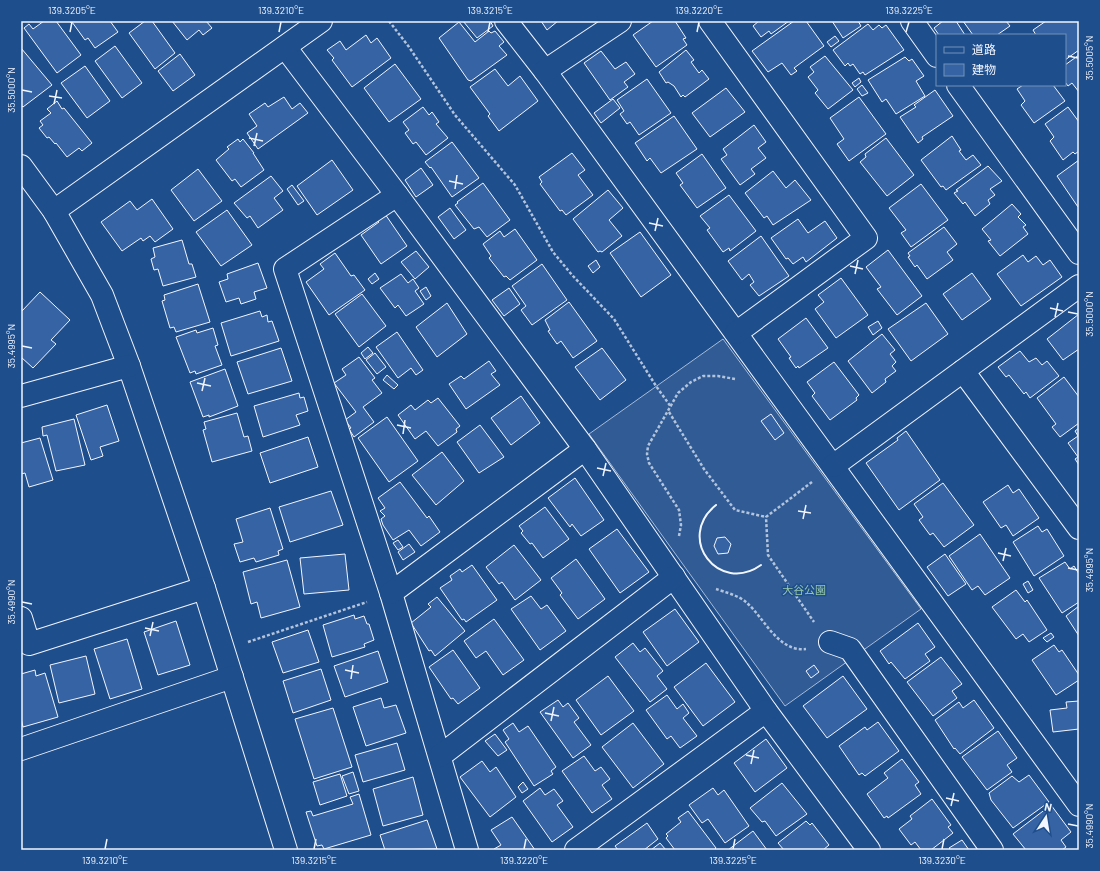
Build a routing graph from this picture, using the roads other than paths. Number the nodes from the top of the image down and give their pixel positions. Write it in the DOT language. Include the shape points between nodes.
graph roads {
  1 [pos="321,21"];
  2 [pos="506,21"];
  3 [pos="620,21"];
  4 [pos="710,21"];
  5 [pos="912,21"];
  6 [pos="285,47"];
  7 [pos="936,55"];
  8 [pos="545,71"];
  9 [pos="959,86"];
  10 [pos="21,166"];
  11 [pos="397,195"];
  12 [pos="54,211"];
  13 [pos="1079,253"];
  14 [pos="1079,286"];
  15 [pos="736,333"];
  16 [pos="129,366"];
  17 [pos="963,371"];
  18 [pos="21,396"];
  19 [pos="585,449"];
  20 [pos="832,466"];
  21 [pos="1079,528"];
  22 [pos="674,577"];
  23 [pos="204,588"];
  24 [pos="391,594"];
  25 [pos="21,618"];
  26 [pos="830,642"];
  27 [pos="232,677"];
  28 [pos="766,711"];
  29 [pos="21,749"];
  30 [pos="440,756"];
  31 [pos="1071,781"];
  32 [pos="1079,805"];
  33 [pos="865,849"];
  34 [pos="286,850"];
  35 [pos="467,850"];
  36 [pos="576,850"];
  37 [pos="992,850"];
  1 -- 6 [label="street"];
  2 -- 8 [label="street"];
  3 -- 8 [label="street"];
  4 -- 15 [label="street" via="866,238"];
  5 -- 7 [label="street"];
  6 -- 11 [label="street"];
  6 -- 12 [label="street"];
  8 -- 15 [label="street"];
  9 -- 13 [label="street"];
  10 -- 12 [label="street"];
  11 -- 19 [label="street"];
  11 -- 24 [label="street" via="285,269"];
  12 -- 16 [label="street" via="102,295"];
  14 -- 17 [label="street"];
  15 -- 20 [label="street"];
  16 -- 18 [label="street"];
  16 -- 23 [label="street"];
  17 -- 20 [label="street"];
  17 -- 21 [label="street"];
  19 -- 22 [label="street"];
  19 -- 24 [label="street"];
  20 -- 31 [label="street"];
  22 -- 28 [label="street"];
  22 -- 30 [label="street"];
  23 -- 25 [label="street" via="29,644"];
  23 -- 27 [label="street"];
  24 -- 30 [label="street"];
  26 -- 37 [label="street" via="850,649"];
  27 -- 29 [label="street"];
  27 -- 34 [label="street"];
  28 -- 33 [label="street"];
  28 -- 36 [label="street"];
  30 -- 35 [label="street"];
  31 -- 32 [label="street"];
}
